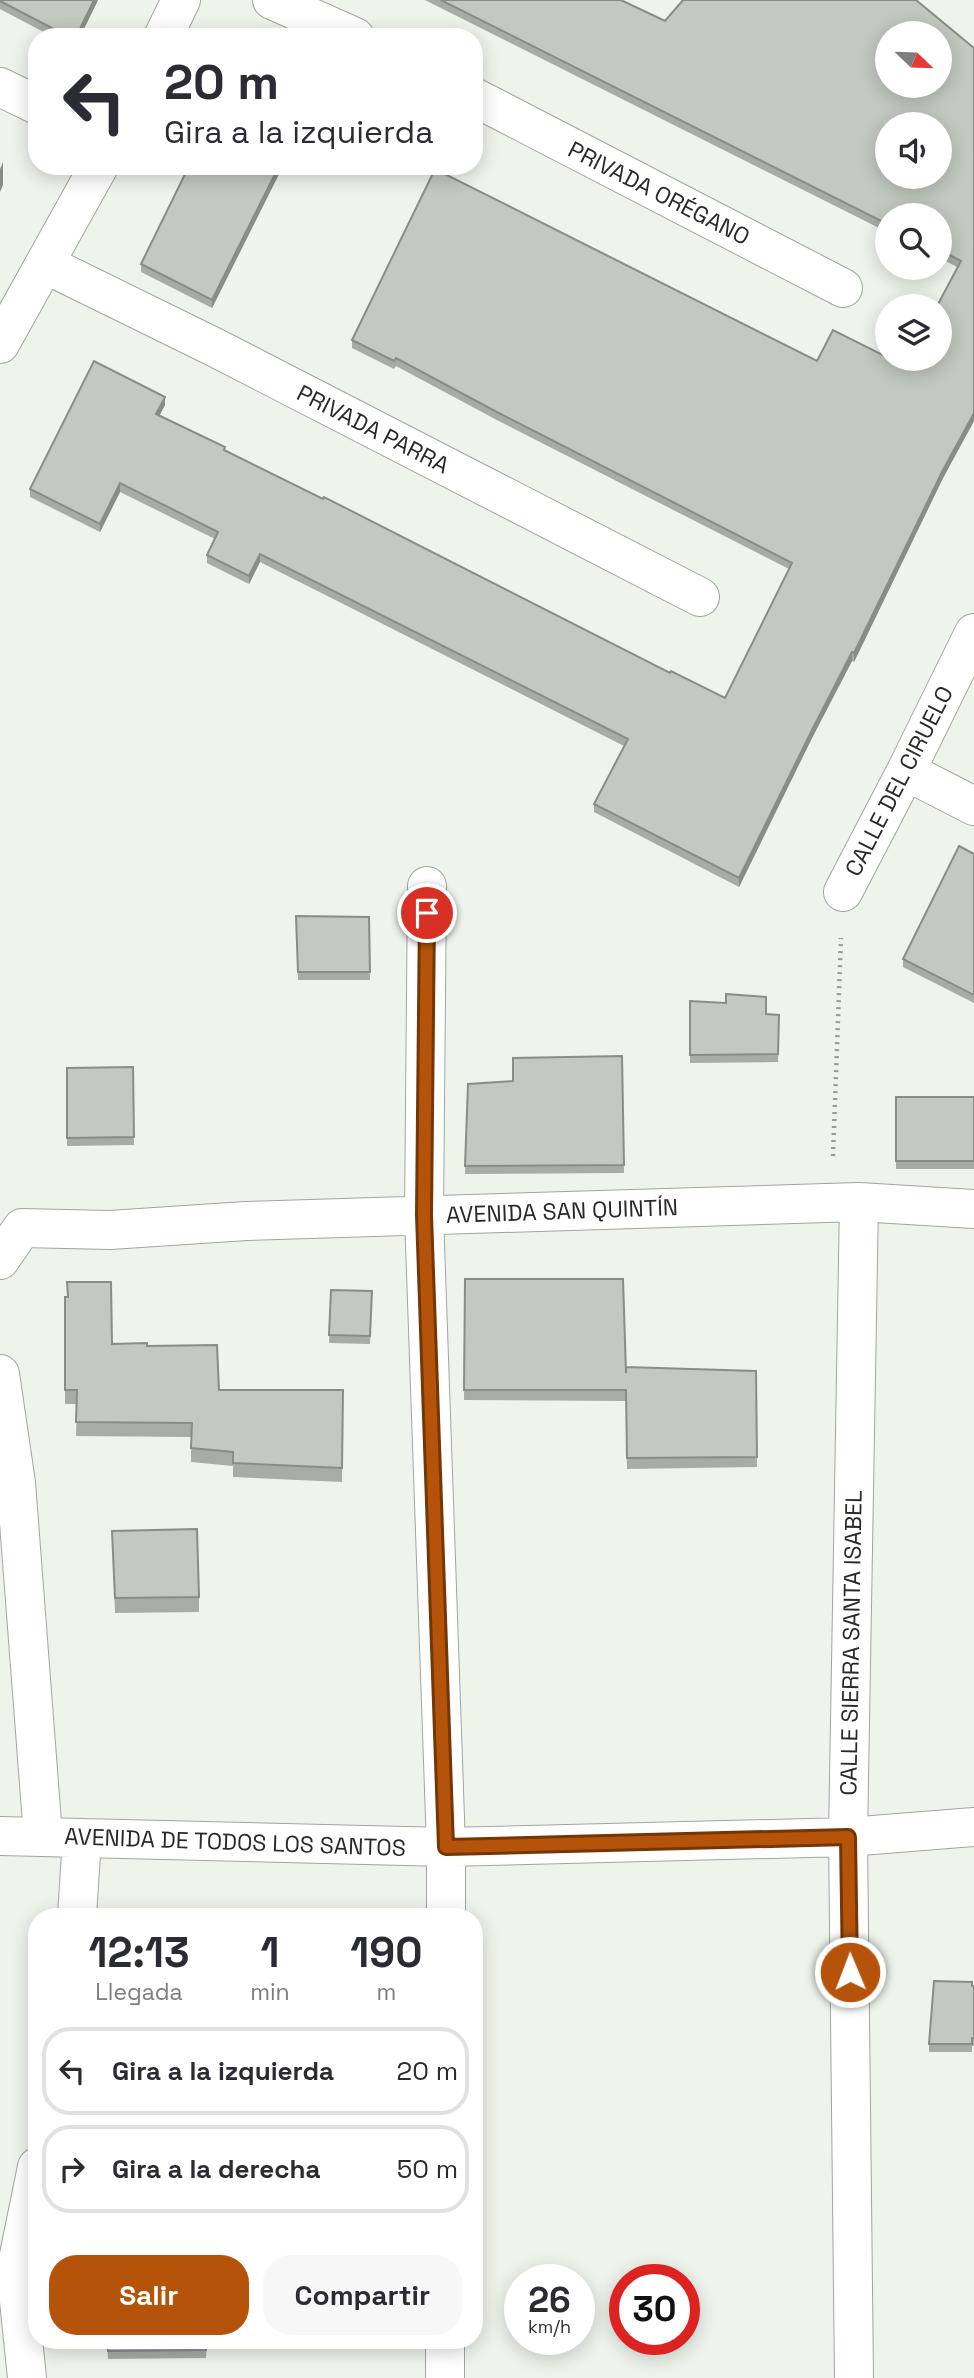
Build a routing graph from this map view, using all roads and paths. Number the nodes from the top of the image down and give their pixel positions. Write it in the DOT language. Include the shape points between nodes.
graph roads {
  1 [pos="181,0"];
  2 [pos="272,0"];
  3 [pos="167,28"];
  4 [pos="335,28"];
  5 [pos="0,87"];
  6 [pos="28,101"];
  7 [pos="483,102"];
  8 [pos="94,175"];
  9 [pos="45,264"];
  10 [pos="843,288"];
  11 [pos="0,344"];
  12 [pos="700,597"];
  13 [pos="974,633"];
  14 [pos="906,771"];
  15 [pos="974,806"];
  16 [pos="427,886"];
  17 [pos="843,892"];
  18 [pos="845,1202"];
  19 [pos="974,1209"];
  20 [pos="424,1215"];
  21 [pos="11,1223"];
  22 [pos="0,1260"];
  23 [pos="0,1374"];
  24 [pos="974,1827"];
  25 [pos="0,1836"];
  26 [pos="43,1836"];
  27 [pos="848,1837"];
  28 [pos="82,1838"];
  29 [pos="446,1847"];
  30 [pos="78,1908"];
  31 [pos="446,1908"];
  32 [pos="28,2211"];
  33 [pos="445,2349"];
  34 [pos="27,2378"];
  35 [pos="445,2378"];
  36 [pos="854,2378"];
  1 -- 3 [label="street"];
  2 -- 4 [label="street"];
  5 -- 6 [label="street"];
  7 -- 10 [label="street, PRIVADA ORÉGANO"];
  8 -- 9 [label="street"];
  9 -- 11 [label="street"];
  9 -- 12 [label="street, PRIVADA PARRA"];
  13 -- 14 [label="street, CALLE DEL CIRUELO"];
  14 -- 15 [label="street"];
  14 -- 17 [label="street, CALLE DEL CIRUELO"];
  16 -- 20 [label="street"];
  17 -- 18 [label="path"];
  18 -- 19 [label="street, AVENIDA SAN QUINTÍN"];
  18 -- 20 [label="street, AVENIDA SAN QUINTÍN"];
  18 -- 27 [label="street, CALLE SIERRA SANTA ISABEL"];
  20 -- 21 [label="street, AVENIDA SAN QUINTÍN" via="110,1230"];
  20 -- 29 [label="street"];
  21 -- 22 [label="street, AVENIDA SAN QUINTÍN"];
  23 -- 26 [label="street" via="19,1511"];
  24 -- 27 [label="street, AVENIDA DE TODOS LOS SANTOS"];
  25 -- 26 [label="street, AVENIDA DE TODOS LOS SANTOS"];
  26 -- 28 [label="street, AVENIDA DE TODOS LOS SANTOS"];
  27 -- 29 [label="street, AVENIDA DE TODOS LOS SANTOS"];
  27 -- 36 [label="street, CALLE SIERRA SANTA ISABEL"];
  28 -- 29 [label="street, AVENIDA DE TODOS LOS SANTOS"];
  28 -- 30 [label="street"];
  29 -- 31 [label="street"];
  32 -- 34 [label="street" via="18,2291"];
  33 -- 35 [label="street"];
}
